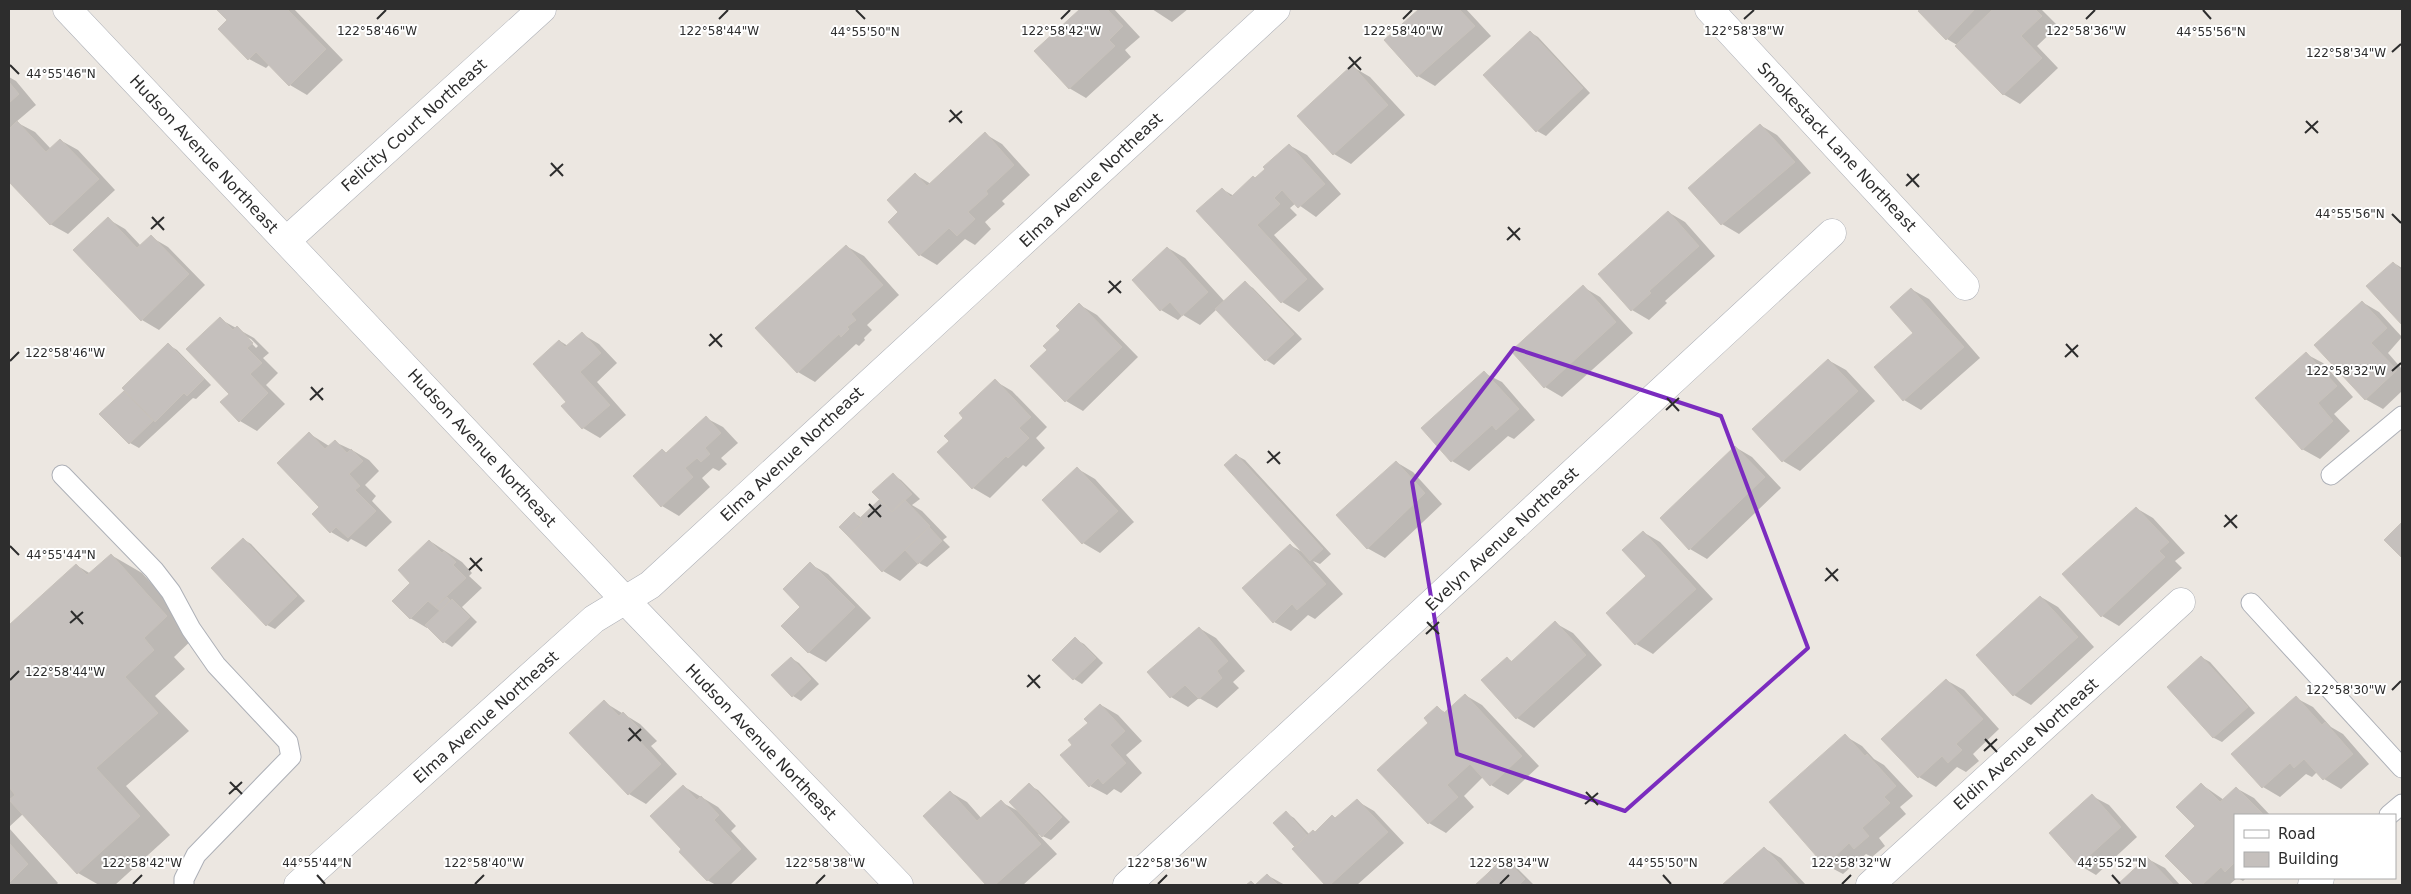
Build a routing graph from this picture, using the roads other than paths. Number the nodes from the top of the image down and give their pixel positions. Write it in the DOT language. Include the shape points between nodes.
graph roads {
  1 [pos="67,9"];
  2 [pos="542,9"];
  3 [pos="1276,9"];
  4 [pos="1709,9"];
  5 [pos="1832,233"];
  6 [pos="286,240"];
  7 [pos="1965,286"];
  8 [pos="2402,416"];
  9 [pos="62,475"];
  10 [pos="2331,475"];
  11 [pos="625,600"];
  12 [pos="2181,602"];
  13 [pos="2251,603"];
  14 [pos="2402,768"];
  15 [pos="2402,804"];
  16 [pos="2390,814"];
  17 [pos="184,885"];
  18 [pos="298,885"];
  19 [pos="899,885"];
  20 [pos="1127,885"];
  21 [pos="1870,885"];
  1 -- 6 [label="street, Hudson Avenue Northeast"];
  2 -- 6 [label="street, Felicity Court Northeast"];
  3 -- 11 [label="street, Elma Avenue Northeast" via="650,585"];
  4 -- 7 [label="street, Smokestack Lane Northeast"];
  5 -- 20 [label="street, Evelyn Avenue Northeast"];
  6 -- 11 [label="street, Hudson Avenue Northeast"];
  8 -- 10 [label="lane"];
  9 -- 17 [label="lane" via="154,570 171,592 190,630 216,665 288,742 291,757 196,855"];
  11 -- 18 [label="street, Elma Avenue Northeast" via="594,619"];
  11 -- 19 [label="street, Hudson Avenue Northeast"];
  12 -- 21 [label="street, Eldin Avenue Northeast"];
  13 -- 14 [label="lane"];
  15 -- 16 [label="lane"];
}
